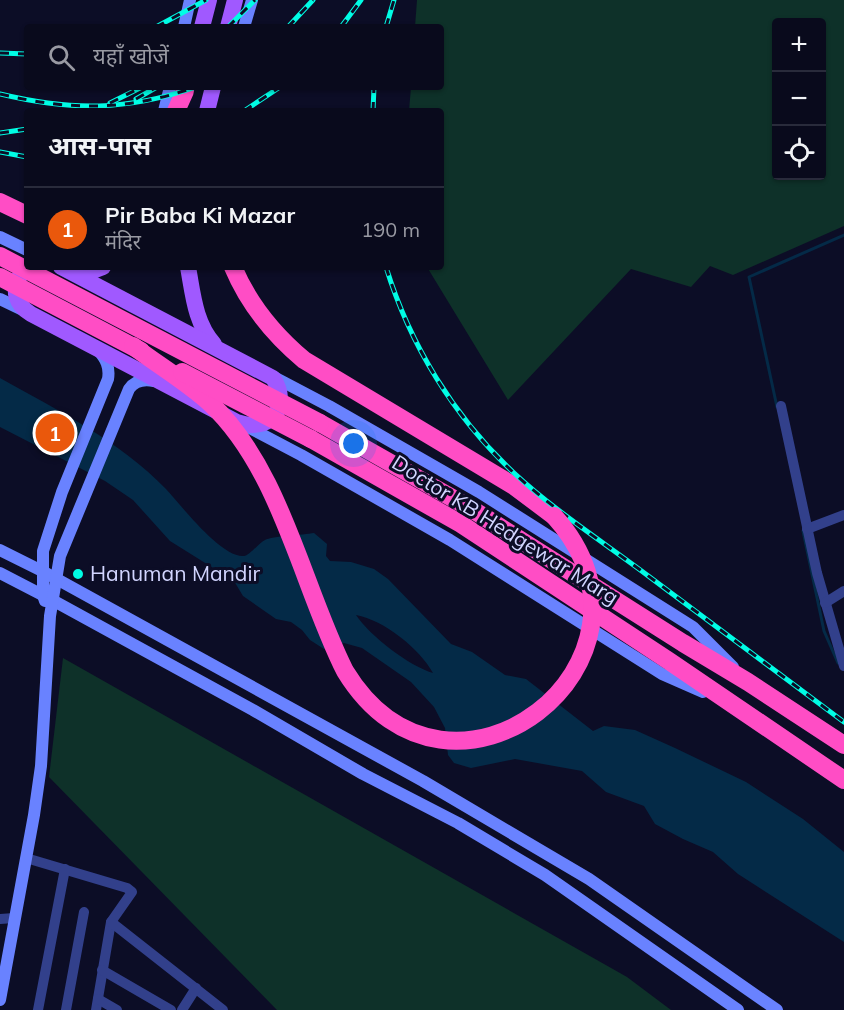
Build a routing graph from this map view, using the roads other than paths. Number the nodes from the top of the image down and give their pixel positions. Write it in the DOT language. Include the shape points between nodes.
graph roads {
  1 [pos="190,0"];
  2 [pos="209,0"];
  3 [pos="235,0"];
  4 [pos="252,0"];
  5 [pos="185,24"];
  6 [pos="203,24"];
  7 [pos="229,24"];
  8 [pos="245,24"];
  9 [pos="179,90"];
  10 [pos="180,90"];
  11 [pos="212,90"];
  12 [pos="166,108"];
  13 [pos="178,108"];
  14 [pos="208,108"];
  15 [pos="0,202"];
  16 [pos="24,214"];
  17 [pos="0,237"];
  18 [pos="24,249"];
  19 [pos="0,256"];
  20 [pos="24,269"];
  21 [pos="25,270"];
  22 [pos="27,270"];
  23 [pos="68,270"];
  24 [pos="73,270"];
  25 [pos="95,270"];
  26 [pos="188,270"];
  27 [pos="234,270"];
  28 [pos="0,277"];
  29 [pos="92,283"];
  30 [pos="0,299"];
  31 [pos="31,314"];
  32 [pos="66,333"];
  33 [pos="198,338"];
  34 [pos="133,346"];
  35 [pos="97,349"];
  36 [pos="224,351"];
  37 [pos="265,373"];
  38 [pos="166,385"];
  39 [pos="781,406"];
  40 [pos="237,422"];
  41 [pos="844,515"];
  42 [pos="807,529"];
  43 [pos="0,549"];
  44 [pos="44,572"];
  45 [pos="0,573"];
  46 [pos="56,578"];
  47 [pos="844,591"];
  48 [pos="49,598"];
  49 [pos="825,603"];
  50 [pos="844,666"];
  51 [pos="748,682"];
  52 [pos="737,706"];
  53 [pos="844,745"];
  54 [pos="844,780"];
  55 [pos="26,858"];
  56 [pos="65,869"];
  57 [pos="84,912"];
  58 [pos="14,918"];
  59 [pos="0,919"];
  60 [pos="111,922"];
  61 [pos="102,970"];
  62 [pos="196,988"];
  63 [pos="0,1000"];
  64 [pos="97,1004"];
  65 [pos="218,1008"];
  66 [pos="38,1010"];
  67 [pos="66,1010"];
  68 [pos="117,1010"];
  69 [pos="171,1010"];
  70 [pos="182,1010"];
  71 [pos="738,1010"];
  72 [pos="777,1010"];
  1 -- 5 [label="main road"];
  2 -- 6 [label="main road"];
  3 -- 7 [label="main road"];
  4 -- 8 [label="main road"];
  9 -- 12 [label="main road"];
  10 -- 13 [label="highway"];
  11 -- 14 [label="main road"];
  15 -- 16 [label="highway"];
  17 -- 18 [label="main road"];
  19 -- 20 [label="highway, Doctor KB Hedgewar Marg, bridge"];
  21 -- 31 [label="main road" via="15,290 22,309"];
  22 -- 51 [label="highway, Doctor KB Hedgewar Marg, bridge" via="320,423 470,508"];
  23 -- 29 [label="main road"];
  24 -- 25 [label="main road"];
  26 -- 36 [label="main road" via="200,322 213,343"];
  27 -- 34 [label="highway, bridge" via="260,316 304,360 534,499 554,516 574,542 589,581 587,641 568,682 536,715 495,736 458,740 414,733 374,708 357,690 337,655 270,489 249,452 209,403"];
  28 -- 34 [label="highway, Doctor KB Hedgewar Marg, bridge"];
  29 -- 32 [label="main road"];
  29 -- 33 [label="main road"];
  30 -- 31 [label="main road"];
  31 -- 32 [label="main road"];
  32 -- 35 [label="main road"];
  33 -- 36 [label="main road"];
  33 -- 38 [label="main road"];
  34 -- 52 [label="highway, Doctor KB Hedgewar Marg, bridge" via="311,439 460,524"];
  35 -- 38 [label="main road"];
  35 -- 44 [label="main road" via="109,371 62,492 43,551"];
  36 -- 37 [label="main road"];
  37 -- 40 [label="main road" via="273,378 280,394 276,412 263,424"];
  37 -- 51 [label="main road" via="479,492 693,627"];
  38 -- 40 [label="main road"];
  38 -- 46 [label="main road" via="146,380 132,384 60,556"];
  39 -- 42 [label="street"];
  40 -- 52 [label="main road" via="450,540 662,674"];
  41 -- 42 [label="street"];
  42 -- 49 [label="street"];
  43 -- 44 [label="main road"];
  44 -- 46 [label="main road"];
  44 -- 48 [label="main road"];
  45 -- 48 [label="main road"];
  46 -- 48 [label="main road"];
  46 -- 72 [label="main road" via="423,781 579,873"];
  47 -- 49 [label="street"];
  48 -- 55 [label="main road" via="40,766"];
  48 -- 71 [label="main road" via="545,875"];
  49 -- 50 [label="street"];
  51 -- 53 [label="highway, Doctor KB Hedgewar Marg"];
  52 -- 54 [label="highway, Doctor KB Hedgewar Marg"];
  55 -- 56 [label="street"];
  55 -- 58 [label="main road"];
  56 -- 60 [label="street" via="130,890 131,896"];
  56 -- 66 [label="street"];
  57 -- 67 [label="street"];
  58 -- 59 [label="street"];
  58 -- 63 [label="main road"];
  60 -- 61 [label="street"];
  60 -- 62 [label="street"];
  61 -- 64 [label="street"];
  61 -- 69 [label="street"];
  62 -- 65 [label="street"];
  62 -- 70 [label="street"];
  64 -- 68 [label="street"];
}
